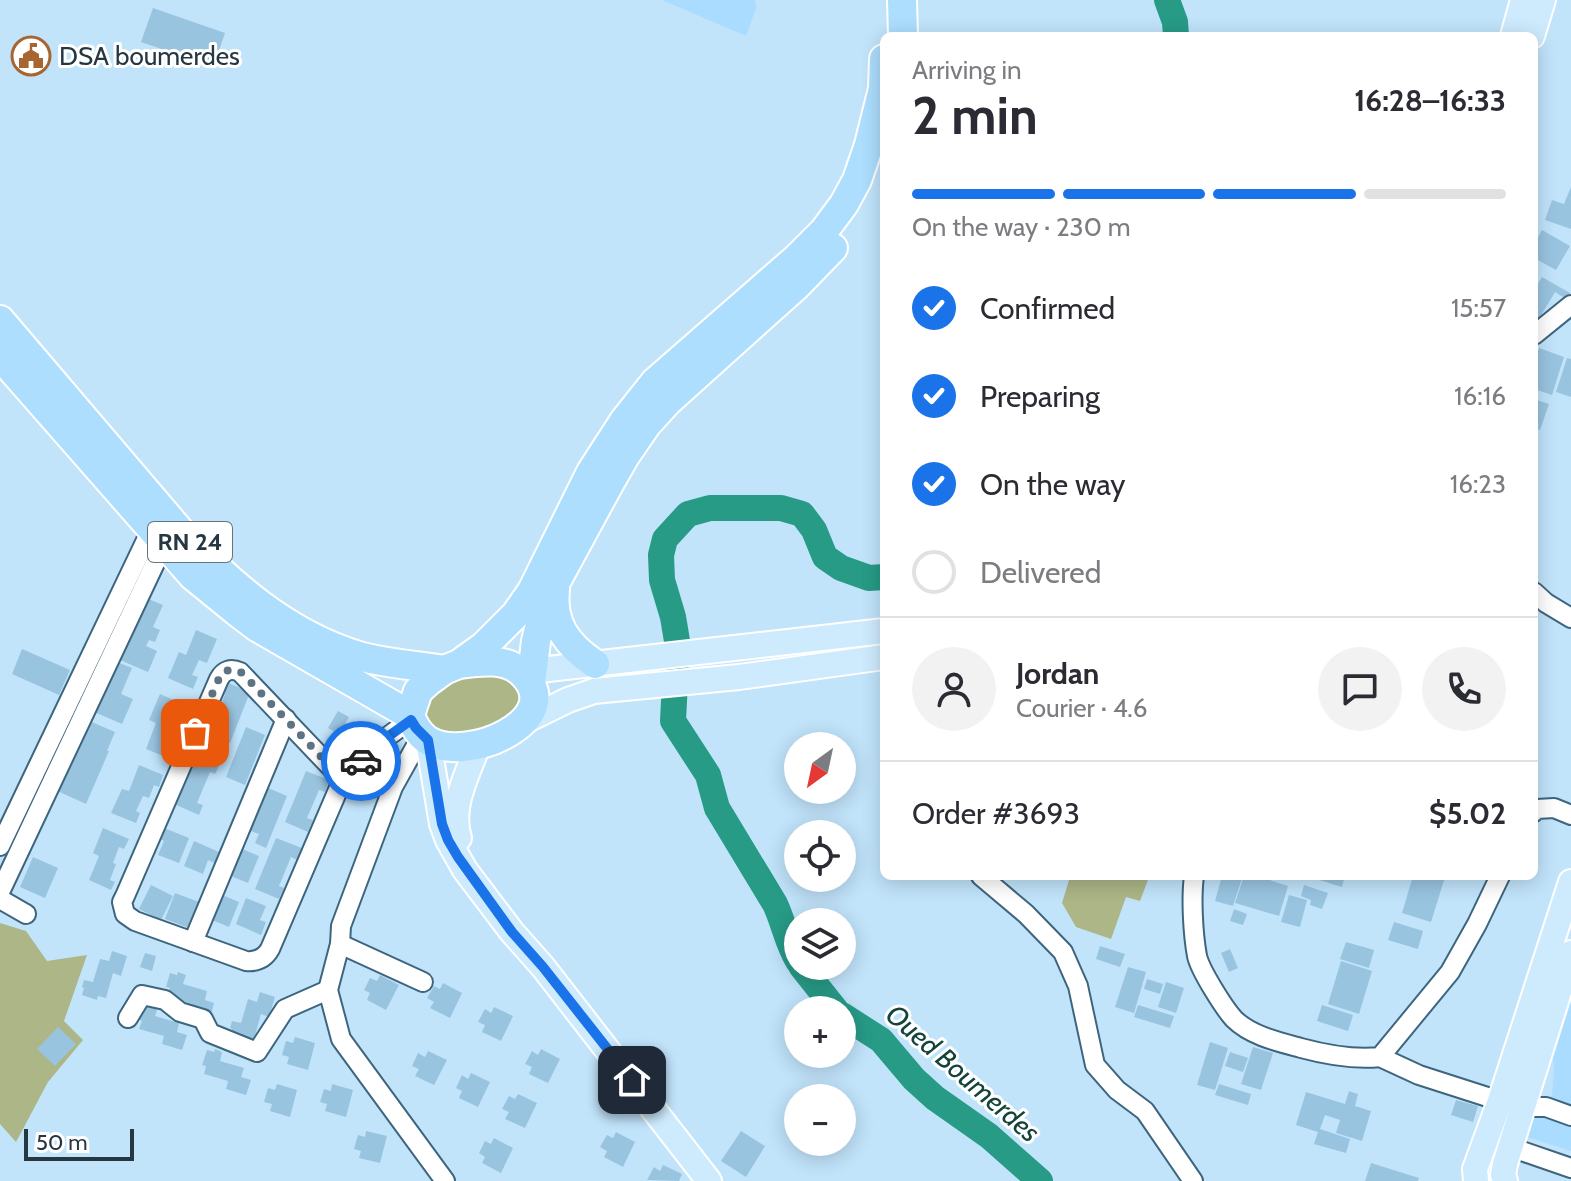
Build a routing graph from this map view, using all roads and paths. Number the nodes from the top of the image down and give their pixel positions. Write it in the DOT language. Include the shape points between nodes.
graph roads {
  1 [pos="885,0"];
  2 [pos="902,0"];
  3 [pos="1523,0"];
  4 [pos="1543,0"];
  5 [pos="885,32"];
  6 [pos="903,32"];
  7 [pos="1514,32"];
  8 [pos="1533,32"];
  9 [pos="880,101"];
  10 [pos="880,170"];
  11 [pos="1571,305"];
  12 [pos="0,320"];
  13 [pos="1538,332"];
  14 [pos="0,356"];
  15 [pos="158,537"];
  16 [pos="555,581"];
  17 [pos="1538,596"];
  18 [pos="1571,618"];
  19 [pos="880,631"];
  20 [pos="880,658"];
  21 [pos="609,663"];
  22 [pos="452,667"];
  23 [pos="528,675"];
  24 [pos="286,719"];
  25 [pos="521,723"];
  26 [pos="418,727"];
  27 [pos="478,745"];
  28 [pos="344,781"];
  29 [pos="1540,810"];
  30 [pos="1571,815"];
  31 [pos="0,846"];
  32 [pos="986,880"];
  33 [pos="1193,880"];
  34 [pos="1498,880"];
  35 [pos="1571,882"];
  36 [pos="0,892"];
  37 [pos="0,899"];
  38 [pos="26,914"];
  39 [pos="193,942"];
  40 [pos="340,944"];
  41 [pos="1571,953"];
  42 [pos="543,967"];
  43 [pos="423,982"];
  44 [pos="328,990"];
  45 [pos="128,1018"];
  46 [pos="1380,1057"];
  47 [pos="1511,1104"];
  48 [pos="1571,1116"];
  49 [pos="1510,1147"];
  50 [pos="1571,1168"];
  51 [pos="445,1181"];
  52 [pos="709,1181"];
  53 [pos="1193,1181"];
  54 [pos="1476,1181"];
  55 [pos="1505,1181"];
  1 -- 5 [label="highway"];
  2 -- 6 [label="highway"];
  3 -- 7 [label="main road"];
  4 -- 8 [label="main road"];
  9 -- 22 [label="highway" via="857,180 824,231 655,382 591,472 516,614"];
  10 -- 16 [label="highway" via="865,204 828,254 647,424"];
  11 -- 13 [label="street"];
  12 -- 22 [label="highway, RN 24" via="179,530 244,593 331,646 361,656"];
  14 -- 15 [label="highway, RN 24"];
  15 -- 26 [label="highway, RN 24" via="193,576 257,627"];
  15 -- 31 [label="street"];
  15 -- 36 [label="street"];
  16 -- 21 [label="highway" via="557,620 566,638 578,653"];
  16 -- 23 [label="highway"];
  17 -- 18 [label="street"];
  19 -- 21 [label="main road"];
  20 -- 25 [label="main road" via="594,691"];
  21 -- 23 [label="main road"];
  22 -- 23 [label="highway" via="489,661"];
  22 -- 26 [label="highway" via="418,691"];
  23 -- 25 [label="highway" via="535,693"];
  24 -- 28 [label="street"];
  24 -- 39 [label="street"];
  24 -- 39 [label="street" via="240,672 230,669 221,674 125,896 123,908 129,918"];
  25 -- 27 [label="highway"];
  26 -- 27 [label="highway" via="450,747"];
  26 -- 28 [label="street" via="375,746"];
  26 -- 40 [label="street" via="341,926"];
  26 -- 42 [label="main road" via="448,840 465,870"];
  27 -- 42 [label="main road" via="457,804 457,834"];
  28 -- 39 [label="street" via="267,954 246,961"];
  29 -- 30 [label="street" via="1554,808"];
  32 -- 53 [label="street" via="1063,952 1078,986 1095,1065 1145,1111"];
  33 -- 46 [label="street" via="1197,957 1235,1019 1258,1034 1297,1047 1361,1059"];
  34 -- 46 [label="street" via="1450,972"];
  35 -- 47 [label="main road"];
  37 -- 38 [label="street"];
  40 -- 43 [label="street"];
  40 -- 44 [label="street"];
  41 -- 47 [label="main road"];
  42 -- 52 [label="main road"];
  44 -- 45 [label="street" via="285,1009 257,1052 210,1033 203,1019 180,1012 165,1000 142,995"];
  44 -- 51 [label="street" via="341,1039"];
  46 -- 47 [label="street"];
  47 -- 48 [label="street"];
  47 -- 49 [label="main road"];
  47 -- 54 [label="main road" via="1475,1169"];
  49 -- 50 [label="street"];
  49 -- 55 [label="main road"];
}
